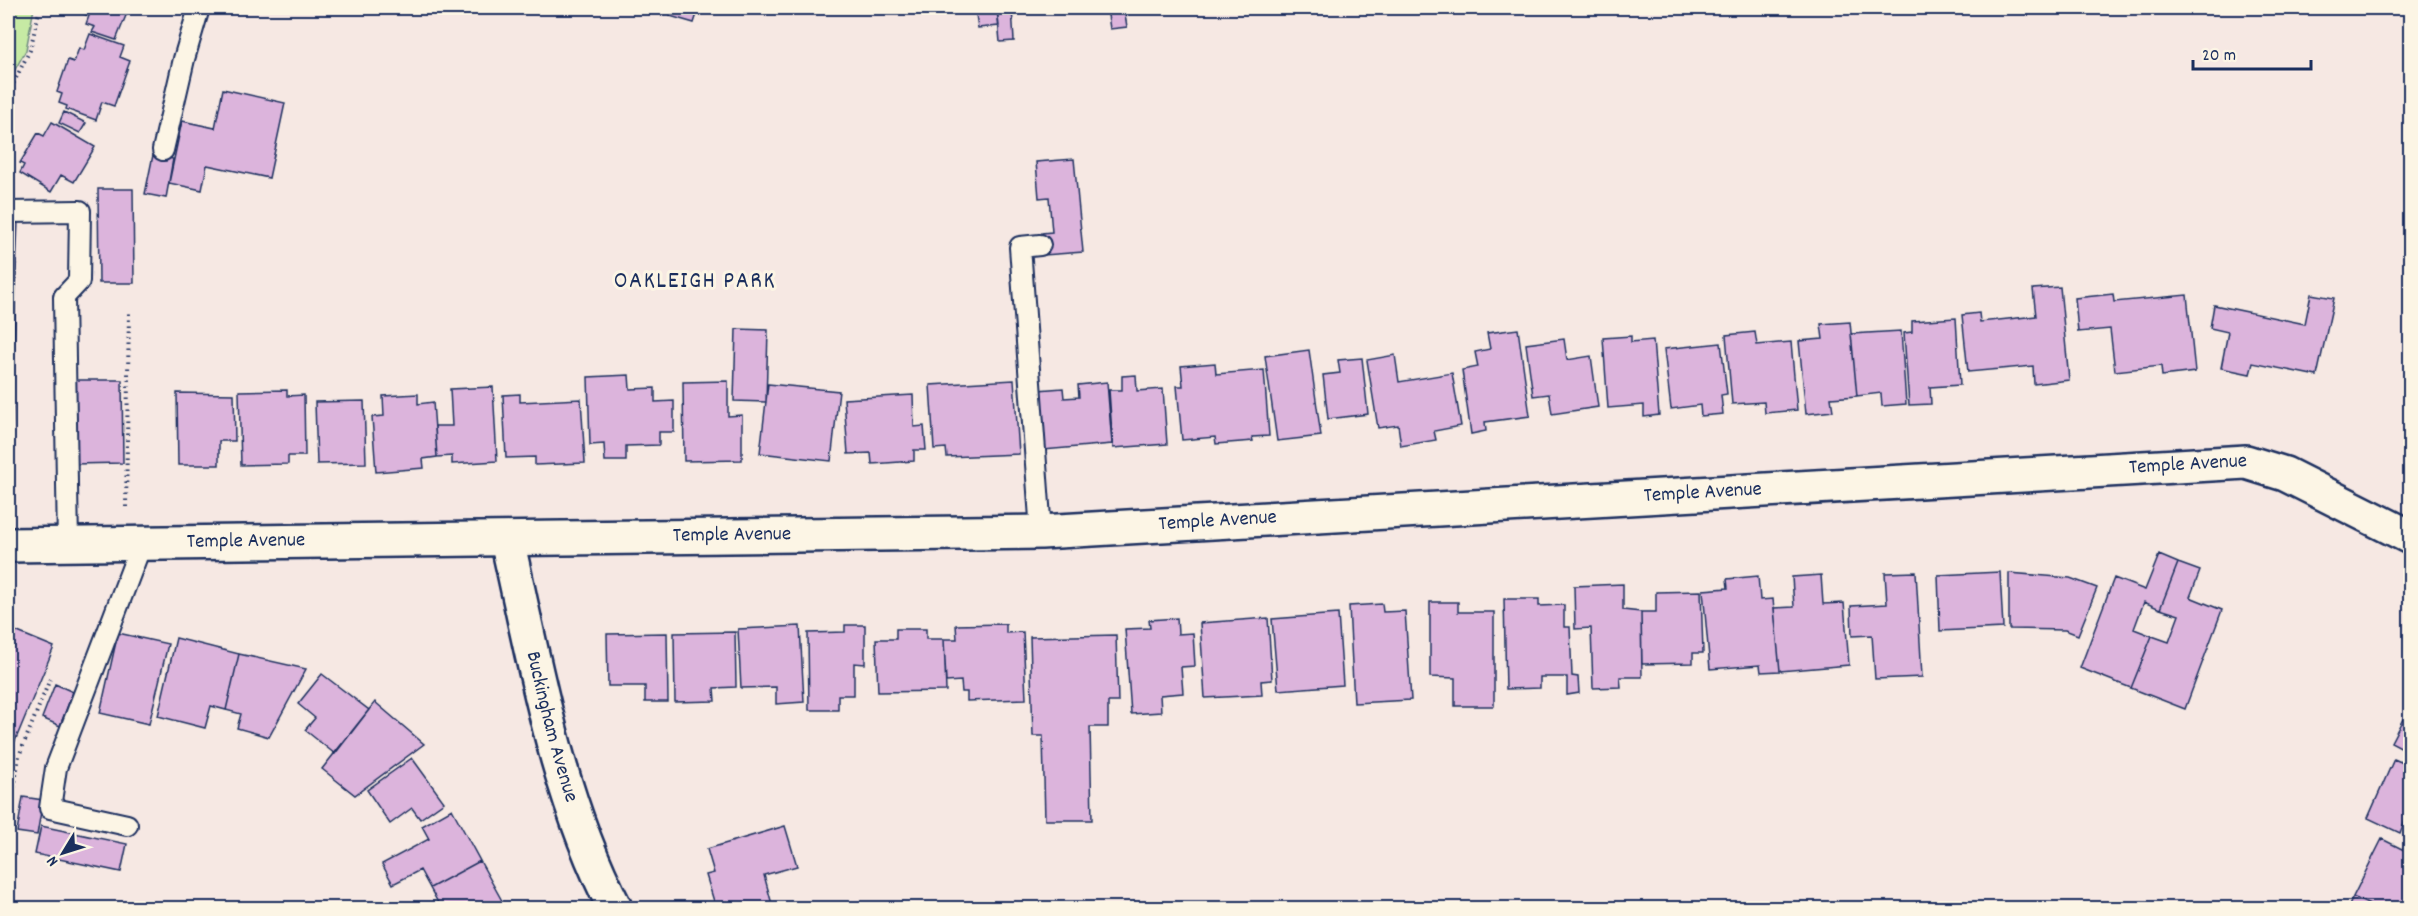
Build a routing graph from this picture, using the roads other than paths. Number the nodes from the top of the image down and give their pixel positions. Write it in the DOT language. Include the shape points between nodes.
graph roads {
  1 [pos="199,8"];
  2 [pos="163,150"];
  3 [pos="8,212"];
  4 [pos="1040,245"];
  5 [pos="1041,532"];
  6 [pos="2410,537"];
  7 [pos="507,540"];
  8 [pos="134,544"];
  9 [pos="8,545"];
  10 [pos="68,546"];
  11 [pos="128,825"];
  12 [pos="615,909"];
  1 -- 2 [label="lane"];
  3 -- 10 [label="lane" via="80,211 79,281 64,297"];
  4 -- 5 [label="lane" via="1020,247"];
  5 -- 6 [label="street, Temple Avenue" via="2246,462 2285,474"];
  5 -- 7 [label="street, Temple Avenue"];
  7 -- 8 [label="street, Temple Avenue"];
  7 -- 12 [label="street, Buckingham Avenue" via="558,762 594,870"];
  8 -- 10 [label="street, Temple Avenue"];
  8 -- 11 [label="lane" via="56,768 50,808"];
  9 -- 10 [label="street, Temple Avenue"];
}
